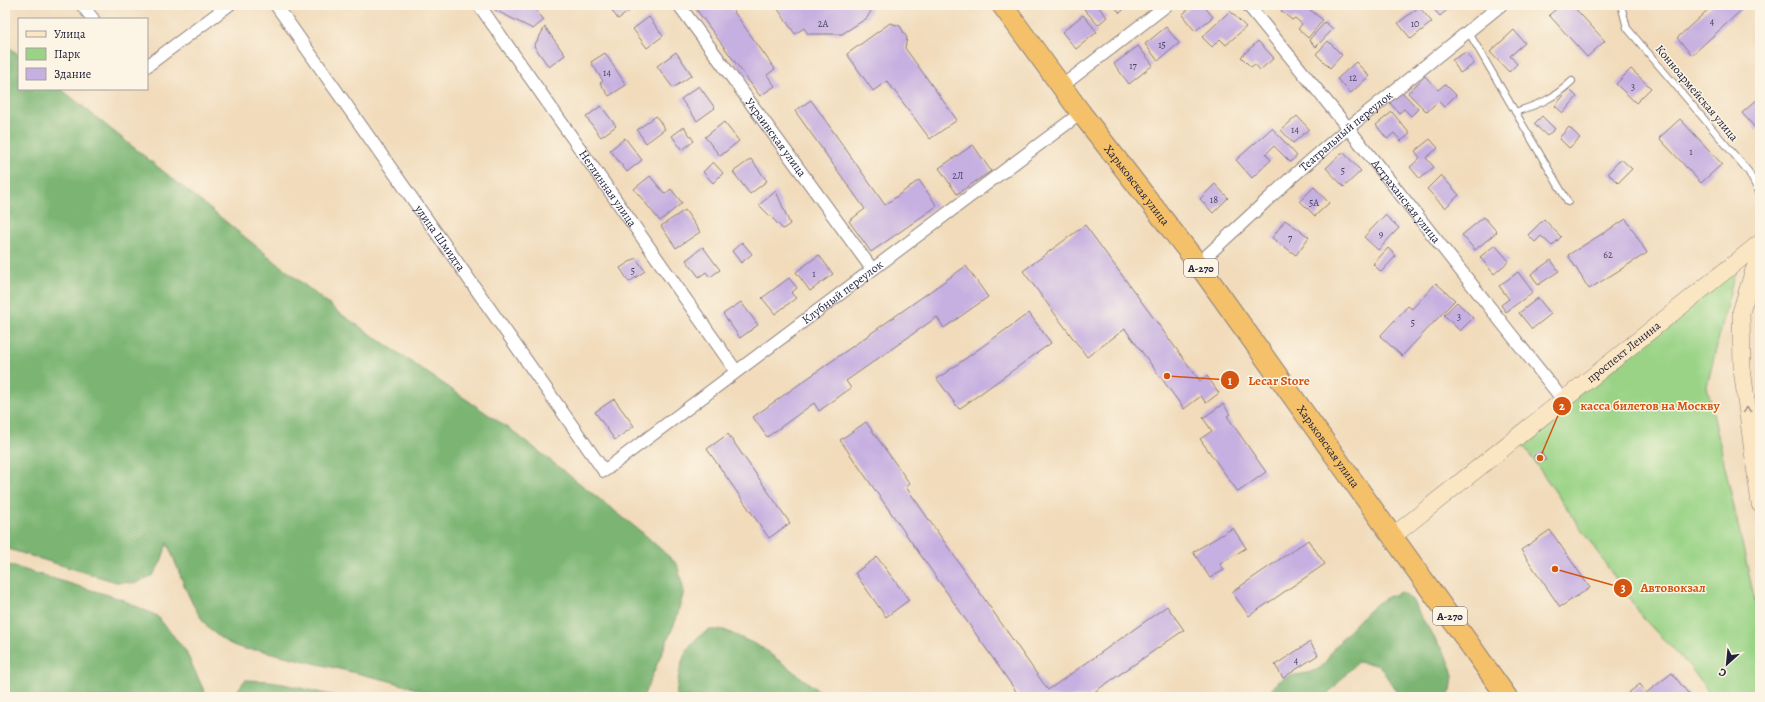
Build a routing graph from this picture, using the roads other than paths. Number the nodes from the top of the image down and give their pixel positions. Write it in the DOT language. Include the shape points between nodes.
graph roads {
  1 [pos="82,5"];
  2 [pos="229,5"];
  3 [pos="276,5"];
  4 [pos="479,5"];
  5 [pos="679,5"];
  6 [pos="1002,5"];
  7 [pos="1167,5"];
  8 [pos="1248,5"];
  9 [pos="1501,5"];
  10 [pos="1621,5"];
  11 [pos="92,18"];
  12 [pos="1468,31"];
  13 [pos="148,65"];
  14 [pos="1572,81"];
  15 [pos="1062,86"];
  16 [pos="1515,112"];
  17 [pos="1081,113"];
  18 [pos="1348,128"];
  19 [pos="1760,194"];
  20 [pos="1568,202"];
  21 [pos="1760,243"];
  22 [pos="1760,260"];
  23 [pos="1198,264"];
  24 [pos="872,269"];
  25 [pos="736,371"];
  26 [pos="1563,400"];
  27 [pos="604,470"];
  28 [pos="1760,504"];
  29 [pos="1393,536"];
  30 [pos="1508,697"];
  1 -- 11 [label="street"];
  2 -- 13 [label="street"];
  3 -- 27 [label="street, улица Шмидта"];
  4 -- 25 [label="street, Неглинная улица"];
  5 -- 24 [label="street, Украинская улица"];
  6 -- 15 [label="highway, Харьковская улица / А-270"];
  7 -- 15 [label="street"];
  8 -- 18 [label="street, Астраханская улица"];
  9 -- 12 [label="street, Театральный переулок"];
  10 -- 19 [label="lane, Конноармейская улица" via="1627,28 1748,171"];
  12 -- 16 [label="lane"];
  12 -- 18 [label="street, Театральный переулок"];
  14 -- 16 [label="lane" via="1560,93 1543,103"];
  15 -- 17 [label="highway, Харьковская улица / А-270"];
  16 -- 20 [label="lane"];
  17 -- 23 [label="highway, Харьковская улица / А-270"];
  17 -- 24 [label="street, Клубный переулок"];
  18 -- 23 [label="street, Театральный переулок" via="1292,176"];
  18 -- 26 [label="street, Астраханская улица"];
  21 -- 26 [label="main road, проспект Ленина"];
  28 -- 22 [label="main road, one-way" via="1742,369 1741,312 1754,270"];
  23 -- 29 [label="highway, Харьковская улица / А-270"];
  24 -- 25 [label="street, Клубный переулок"];
  25 -- 27 [label="street, Клубный переулок"];
  26 -- 29 [label="main road, проспект Ленина"];
  29 -- 30 [label="highway, Харьковская улица / А-270"];
}
